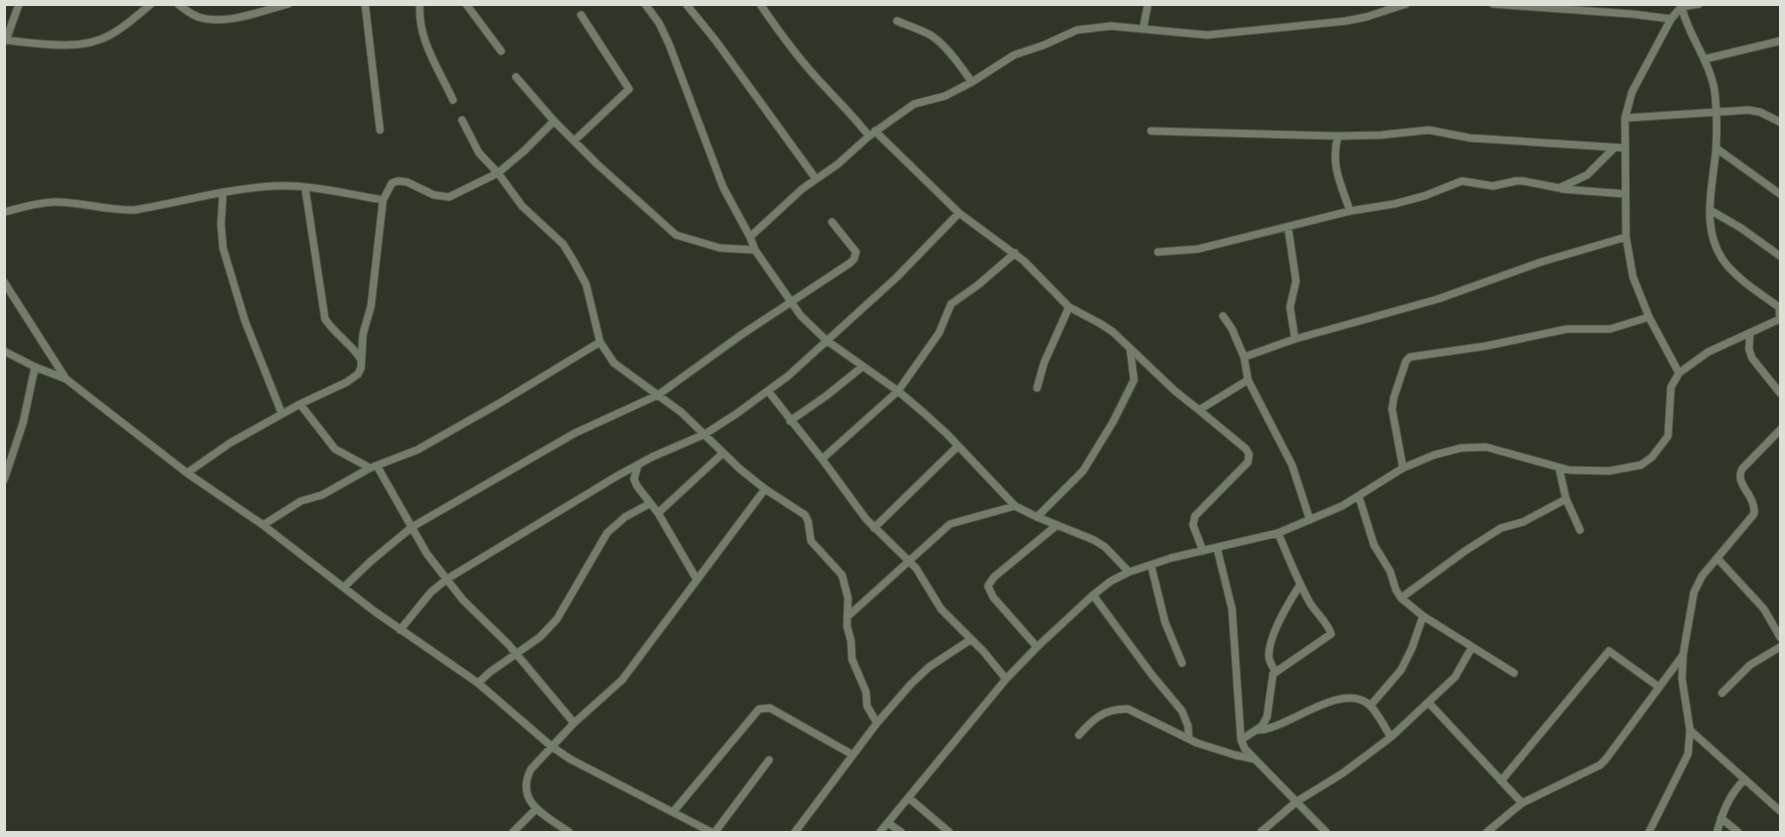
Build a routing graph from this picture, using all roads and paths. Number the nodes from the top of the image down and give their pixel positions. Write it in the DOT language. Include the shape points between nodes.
graph roads {
  1 [pos="19,4"];
  2 [pos="152,4"];
  3 [pos="178,4"];
  4 [pos="288,4"];
  5 [pos="365,4"];
  6 [pos="420,4"];
  7 [pos="466,4"];
  8 [pos="645,4"];
  9 [pos="686,4"];
  10 [pos="760,4"];
  11 [pos="1148,4"];
  12 [pos="1406,4"];
  13 [pos="1493,4"];
  14 [pos="1699,4"];
  15 [pos="1681,6"];
  16 [pos="581,15"];
  17 [pos="1671,19"];
  18 [pos="897,21"];
  19 [pos="1143,29"];
  20 [pos="5,40"];
  21 [pos="1780,41"];
  22 [pos="501,51"];
  23 [pos="1705,59"];
  24 [pos="516,77"];
  25 [pos="972,82"];
  26 [pos="453,99"];
  27 [pos="1716,111"];
  28 [pos="1625,118"];
  29 [pos="462,120"];
  30 [pos="554,121"];
  31 [pos="1780,122"];
  32 [pos="380,130"];
  33 [pos="1150,131"];
  34 [pos="872,133"];
  35 [pos="1338,136"];
  36 [pos="574,141"];
  37 [pos="1614,148"];
  38 [pos="1624,148"];
  39 [pos="1716,148"];
  40 [pos="498,173"];
  41 [pos="816,179"];
  42 [pos="305,187"];
  43 [pos="1559,188"];
  44 [pos="223,192"];
  45 [pos="1625,194"];
  46 [pos="1780,194"];
  47 [pos="383,200"];
  48 [pos="1710,210"];
  49 [pos="1350,211"];
  50 [pos="4,212"];
  51 [pos="959,213"];
  52 [pos="832,222"];
  53 [pos="1288,227"];
  54 [pos="750,237"];
  55 [pos="1626,237"];
  56 [pos="755,250"];
  57 [pos="1158,252"];
  58 [pos="1015,253"];
  59 [pos="1780,256"];
  60 [pos="4,282"];
  61 [pos="791,303"];
  62 [pos="1069,306"];
  63 [pos="1780,306"];
  64 [pos="1223,316"];
  65 [pos="1649,317"];
  66 [pos="1780,318"];
  67 [pos="1750,333"];
  68 [pos="1295,339"];
  69 [pos="826,340"];
  70 [pos="600,342"];
  71 [pos="1130,348"];
  72 [pos="4,351"];
  73 [pos="1244,357"];
  74 [pos="361,360"];
  75 [pos="34,367"];
  76 [pos="862,367"];
  77 [pos="1679,373"];
  78 [pos="66,379"];
  79 [pos="1248,380"];
  80 [pos="1037,388"];
  81 [pos="768,391"];
  82 [pos="898,391"];
  83 [pos="1780,393"];
  84 [pos="658,395"];
  85 [pos="300,404"];
  86 [pos="1199,410"];
  87 [pos="282,414"];
  88 [pos="790,421"];
  89 [pos="1780,430"];
  90 [pos="705,434"];
  91 [pos="958,446"];
  92 [pos="723,453"];
  93 [pos="822,459"];
  94 [pos="638,465"];
  95 [pos="374,467"];
  96 [pos="1403,468"];
  97 [pos="1559,468"];
  98 [pos="187,473"];
  99 [pos="4,480"];
  100 [pos="765,489"];
  101 [pos="1359,496"];
  102 [pos="1566,499"];
  103 [pos="649,504"];
  104 [pos="1015,506"];
  105 [pos="658,513"];
  106 [pos="1037,517"];
  107 [pos="1310,520"];
  108 [pos="263,525"];
  109 [pos="1057,525"];
  110 [pos="412,527"];
  111 [pos="874,528"];
  112 [pos="1580,530"];
  113 [pos="1278,533"];
  114 [pos="1218,548"];
  115 [pos="1203,550"];
  116 [pos="1718,558"];
  117 [pos="908,560"];
  118 [pos="1150,565"];
  119 [pos="1129,572"];
  120 [pos="447,579"];
  121 [pos="697,580"];
  122 [pos="1300,585"];
  123 [pos="344,587"];
  124 [pos="1093,595"];
  125 [pos="1401,598"];
  126 [pos="1423,616"];
  127 [pos="847,617"];
  128 [pos="400,630"];
  129 [pos="1780,637"];
  130 [pos="970,640"];
  131 [pos="1037,647"];
  132 [pos="1472,647"];
  133 [pos="1780,647"];
  134 [pos="516,654"];
  135 [pos="1683,655"];
  136 [pos="1182,663"];
  137 [pos="1275,671"];
  138 [pos="1514,673"];
  139 [pos="1006,679"];
  140 [pos="478,683"];
  141 [pos="1659,687"];
  142 [pos="1722,693"];
  143 [pos="1429,703"];
  144 [pos="1370,706"];
  145 [pos="574,723"];
  146 [pos="877,723"];
  147 [pos="1258,730"];
  148 [pos="1690,730"];
  149 [pos="1079,735"];
  150 [pos="1391,737"];
  151 [pos="1189,739"];
  152 [pos="1241,740"];
  153 [pos="551,746"];
  154 [pos="853,755"];
  155 [pos="1255,759"];
  156 [pos="769,760"];
  157 [pos="1745,779"];
  158 [pos="1500,781"];
  159 [pos="909,798"];
  160 [pos="1296,802"];
  161 [pos="1522,803"];
  162 [pos="536,809"];
  163 [pos="1780,811"];
  164 [pos="673,812"];
  165 [pos="1721,818"];
  166 [pos="888,823"];
  167 [pos="513,832"];
  168 [pos="569,832"];
  169 [pos="713,832"];
  170 [pos="795,832"];
  171 [pos="880,832"];
  172 [pos="901,832"];
  173 [pos="949,832"];
  174 [pos="1262,832"];
  175 [pos="1326,832"];
  176 [pos="1487,832"];
  177 [pos="1649,832"];
  178 [pos="1717,832"];
  179 [pos="1738,832"];
  1 -- 20 [label="street"];
  2 -- 20 [label="street" via="109,36 99,39 68,45"];
  3 -- 4 [label="street" via="194,15 211,19 232,18"];
  5 -- 32 [label="street"];
  6 -- 26 [label="street" via="424,41"];
  7 -- 22 [label="street"];
  8 -- 54 [label="street" via="664,33 723,187"];
  9 -- 41 [label="street"];
  10 -- 34 [label="street" via="814,75"];
  11 -- 19 [label="street"];
  12 -- 19 [label="street" via="1346,21 1207,35"];
  13 -- 17 [label="street"];
  14 -- 15 [label="street"];
  15 -- 17 [label="street"];
  15 -- 23 [label="street"];
  16 -- 36 [label="street" via="629,89"];
  17 -- 28 [label="street" via="1632,92"];
  18 -- 25 [label="street" via="940,43"];
  19 -- 25 [label="street" via="1111,26 1077,30 1014,56"];
  21 -- 23 [label="street"];
  23 -- 27 [label="street"];
  24 -- 30 [label="street"];
  25 -- 34 [label="street" via="937,99 920,101"];
  27 -- 28 [label="street"];
  27 -- 31 [label="street" via="1755,111"];
  27 -- 39 [label="street"];
  28 -- 38 [label="street"];
  29 -- 40 [label="street" via="475,147"];
  30 -- 36 [label="street"];
  30 -- 40 [label="street"];
  33 -- 35 [label="street"];
  34 -- 41 [label="street"];
  34 -- 51 [label="street"];
  35 -- 37 [label="street" via="1429,130 1470,138"];
  35 -- 49 [label="street" via="1334,163"];
  36 -- 56 [label="street" via="676,235 728,249"];
  37 -- 38 [label="street"];
  37 -- 43 [label="street" via="1587,175"];
  38 -- 45 [label="street"];
  39 -- 46 [label="street"];
  39 -- 48 [label="street"];
  40 -- 47 [label="street" via="449,197 398,181 392,183"];
  40 -- 70 [label="street" via="522,206 558,238 573,260 586,284"];
  41 -- 54 [label="street"];
  42 -- 44 [label="street"];
  42 -- 47 [label="street"];
  42 -- 74 [label="street" via="325,319"];
  43 -- 45 [label="street"];
  43 -- 49 [label="street" via="1523,181 1492,186 1462,181 1394,204"];
  44 -- 50 [label="street" via="135,210 53,202"];
  44 -- 87 [label="street" via="223,248 245,321"];
  45 -- 55 [label="street"];
  47 -- 74 [label="street"];
  48 -- 59 [label="street"];
  48 -- 63 [label="street" via="1713,238 1725,263"];
  49 -- 53 [label="street"];
  51 -- 58 [label="street"];
  51 -- 69 [label="street" via="897,278"];
  52 -- 61 [label="street" via="854,248 854,259"];
  53 -- 57 [label="street" via="1198,249"];
  53 -- 68 [label="street" via="1296,281 1290,307"];
  54 -- 56 [label="street"];
  55 -- 65 [label="street" via="1631,270"];
  55 -- 68 [label="street" via="1438,299"];
  56 -- 61 [label="street"];
  58 -- 62 [label="street"];
  58 -- 82 [label="street" via="951,304 942,327"];
  60 -- 78 [label="street"];
  61 -- 69 [label="street"];
  61 -- 84 [label="street"];
  62 -- 71 [label="street" via="1101,324"];
  62 -- 80 [label="street"];
  63 -- 66 [label="street"];
  64 -- 73 [label="street"];
  65 -- 77 [label="street"];
  65 -- 96 [label="street" via="1610,329 1568,329 1410,357 1392,409"];
  66 -- 67 [label="street"];
  67 -- 77 [label="street" via="1708,352"];
  67 -- 83 [label="street" via="1752,358"];
  68 -- 73 [label="street"];
  69 -- 76 [label="street"];
  69 -- 81 [label="street"];
  70 -- 84 [label="street" via="614,363"];
  70 -- 95 [label="street" via="417,450"];
  71 -- 86 [label="street"];
  71 -- 106 [label="street" via="1134,380 1113,422 1083,471"];
  72 -- 75 [label="street"];
  73 -- 79 [label="street"];
  74 -- 85 [label="street" via="361,368 353,378"];
  75 -- 78 [label="street"];
  75 -- 99 [label="street"];
  76 -- 82 [label="street"];
  76 -- 88 [label="street"];
  77 -- 97 [label="street" via="1670,393 1668,436 1652,457 1641,465 1609,471"];
  78 -- 98 [label="street"];
  79 -- 86 [label="street"];
  79 -- 107 [label="street" via="1292,465"];
  81 -- 88 [label="street"];
  81 -- 90 [label="street"];
  82 -- 91 [label="street"];
  82 -- 93 [label="street"];
  84 -- 90 [label="street"];
  84 -- 110 [label="street" via="575,433"];
  85 -- 87 [label="street"];
  85 -- 95 [label="street" via="335,449"];
  86 -- 115 [label="street" via="1249,454 1248,462 1195,516 1193,525"];
  87 -- 98 [label="street"];
  88 -- 93 [label="street"];
  89 -- 116 [label="street" via="1739,474 1753,500 1754,514"];
  90 -- 92 [label="street"];
  90 -- 94 [label="street"];
  91 -- 104 [label="street"];
  91 -- 111 [label="street"];
  92 -- 100 [label="street"];
  92 -- 105 [label="street"];
  93 -- 111 [label="street"];
  94 -- 103 [label="street" via="635,482"];
  94 -- 120 [label="street"];
  95 -- 108 [label="street" via="328,492 301,501"];
  95 -- 110 [label="street"];
  96 -- 97 [label="street" via="1461,448 1486,447"];
  96 -- 101 [label="street"];
  97 -- 102 [label="street"];
  98 -- 108 [label="street"];
  100 -- 121 [label="street"];
  100 -- 127 [label="street" via="805,515 811,542 842,575 848,598"];
  101 -- 107 [label="street"];
  101 -- 125 [label="street" via="1374,545"];
  102 -- 112 [label="street"];
  102 -- 125 [label="street" via="1523,522 1501,528"];
  103 -- 105 [label="street"];
  103 -- 134 [label="street" via="624,517 607,533 557,619"];
  104 -- 106 [label="street"];
  104 -- 117 [label="street" via="956,520"];
  105 -- 121 [label="street"];
  106 -- 109 [label="street"];
  107 -- 113 [label="street"];
  108 -- 123 [label="street"];
  109 -- 119 [label="street" via="1105,547"];
  109 -- 131 [label="street" via="988,586"];
  110 -- 120 [label="street" via="423,549"];
  110 -- 123 [label="street"];
  111 -- 117 [label="street"];
  113 -- 114 [label="street"];
  113 -- 122 [label="street"];
  114 -- 115 [label="street"];
  114 -- 152 [label="street" via="1232,609"];
  115 -- 118 [label="street"];
  116 -- 129 [label="street" via="1764,609"];
  116 -- 135 [label="street" via="1697,585"];
  117 -- 127 [label="street"];
  117 -- 130 [label="street" via="941,609"];
  118 -- 119 [label="street"];
  118 -- 136 [label="street" via="1165,622"];
  119 -- 124 [label="street"];
  120 -- 128 [label="street"];
  120 -- 134 [label="street" via="471,610"];
  121 -- 145 [label="street" via="622,680"];
  122 -- 137 [label="street" via="1274,632 1269,660"];
  122 -- 137 [label="street" via="1331,634"];
  123 -- 128 [label="street"];
  124 -- 131 [label="street"];
  124 -- 151 [label="street" via="1182,711"];
  125 -- 126 [label="street"];
  126 -- 132 [label="street"];
  126 -- 144 [label="street" via="1401,670"];
  127 -- 146 [label="street" via="852,659 866,692 867,706"];
  128 -- 140 [label="street"];
  130 -- 139 [label="street"];
  130 -- 146 [label="street" via="929,667"];
  131 -- 139 [label="street"];
  132 -- 138 [label="street"];
  132 -- 143 [label="street" via="1455,677"];
  133 -- 142 [label="street" via="1750,665"];
  134 -- 140 [label="street"];
  134 -- 145 [label="street"];
  135 -- 141 [label="street"];
  135 -- 148 [label="street" via="1682,679"];
  137 -- 147 [label="street" via="1268,717"];
  139 -- 159 [label="street"];
  140 -- 153 [label="street"];
  141 -- 158 [label="street" via="1609,651"];
  141 -- 161 [label="street" via="1600,765"];
  143 -- 150 [label="street"];
  143 -- 158 [label="street"];
  144 -- 147 [label="street" via="1361,700 1340,700 1307,710 1270,729"];
  144 -- 150 [label="street"];
  145 -- 153 [label="street"];
  146 -- 154 [label="street"];
  147 -- 152 [label="street"];
  148 -- 157 [label="street"];
  148 -- 177 [label="street" via="1688,754"];
  149 -- 151 [label="street" via="1096,717 1128,709"];
  150 -- 160 [label="street"];
  151 -- 155 [label="street"];
  152 -- 155 [label="street"];
  153 -- 162 [label="street" via="526,778 525,791"];
  153 -- 164 [label="street"];
  154 -- 164 [label="street" via="771,708 759,709"];
  154 -- 170 [label="street"];
  155 -- 160 [label="street"];
  156 -- 169 [label="street"];
  157 -- 163 [label="street"];
  157 -- 165 [label="street" via="1733,791"];
  158 -- 161 [label="street"];
  159 -- 166 [label="street"];
  159 -- 173 [label="street"];
  160 -- 174 [label="street"];
  160 -- 175 [label="street"];
  161 -- 176 [label="street"];
  162 -- 167 [label="street"];
  162 -- 168 [label="street"];
  164 -- 169 [label="street"];
  165 -- 178 [label="street"];
  165 -- 179 [label="street"];
  166 -- 171 [label="street"];
  166 -- 172 [label="street"];
}
